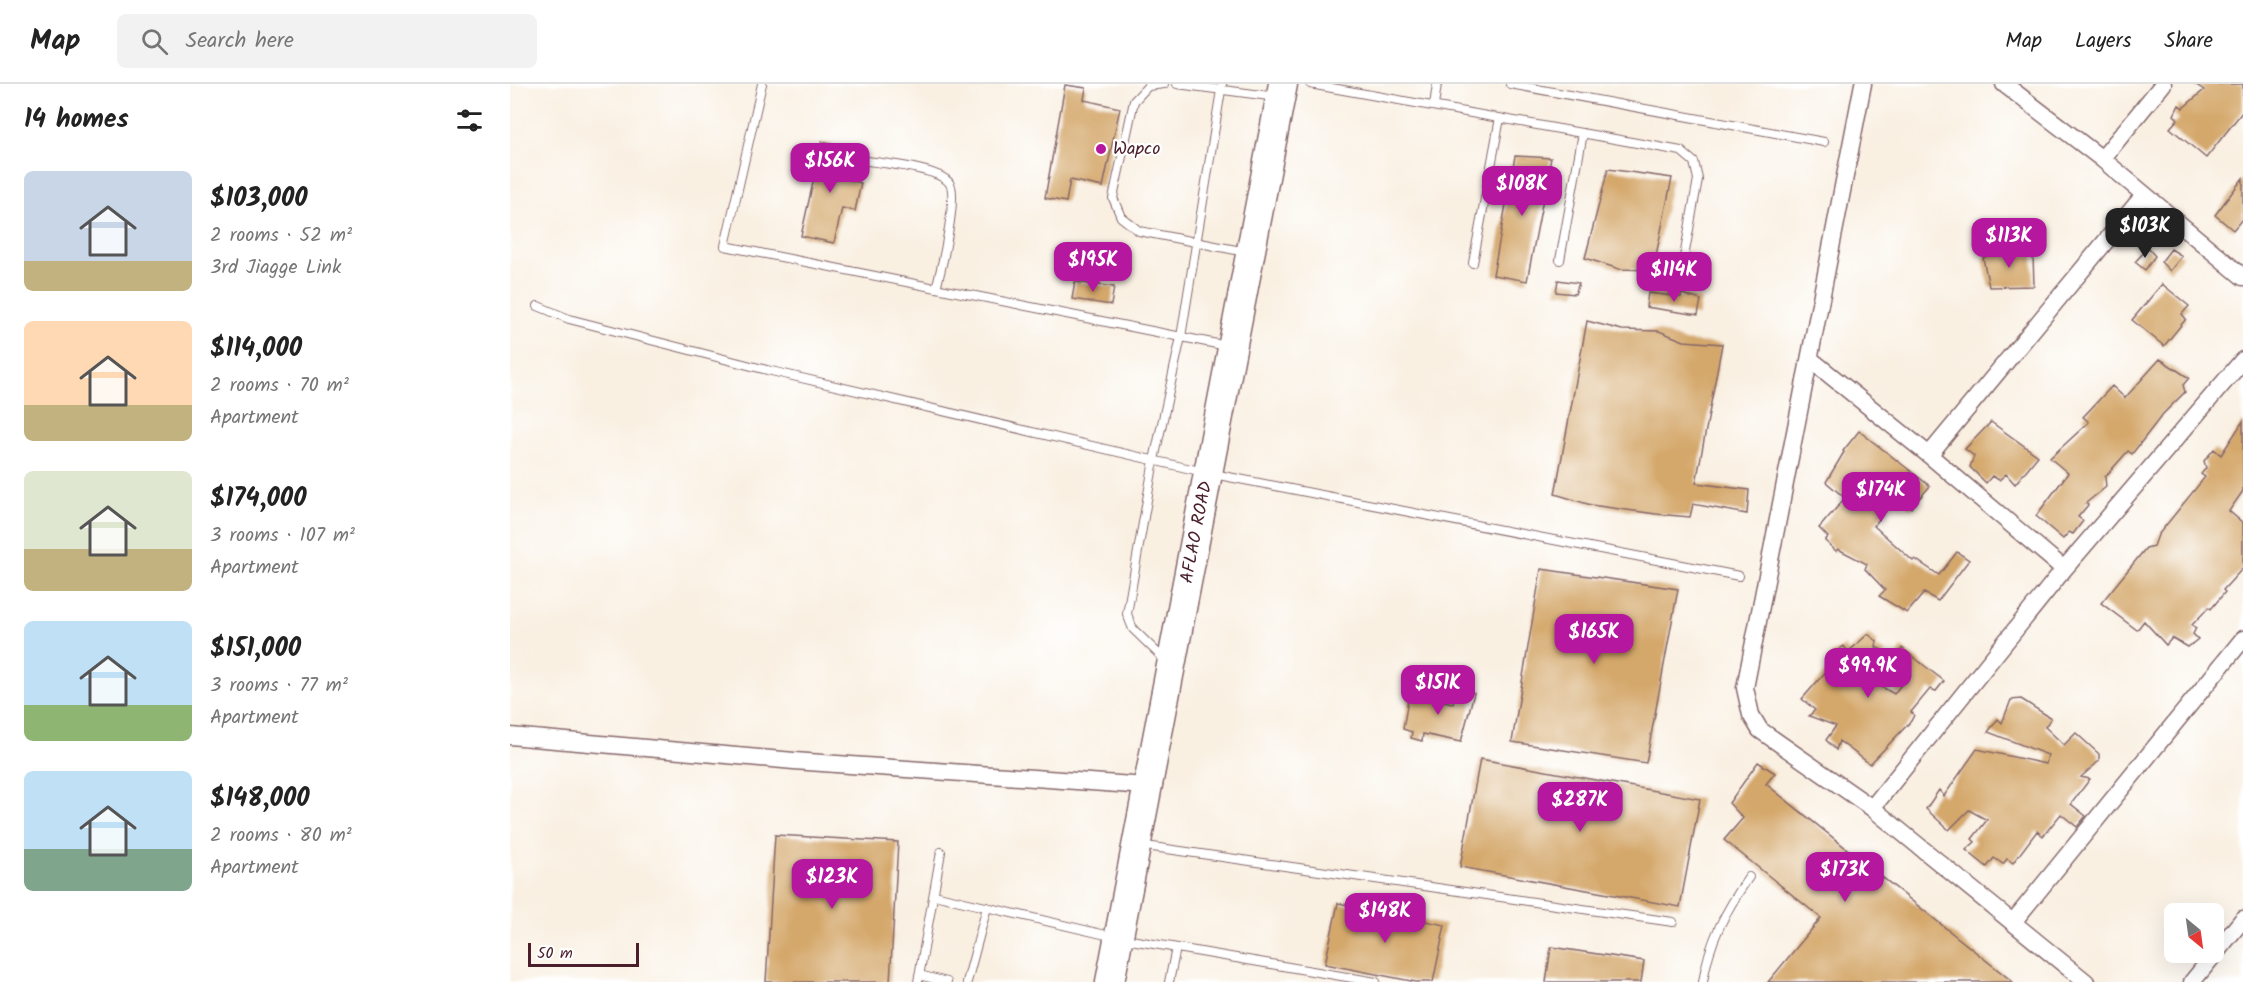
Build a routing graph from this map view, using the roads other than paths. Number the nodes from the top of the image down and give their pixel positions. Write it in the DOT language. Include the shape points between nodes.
graph roads {
  1 [pos="762,84"];
  2 [pos="1164,84"];
  3 [pos="1176,84"];
  4 [pos="1310,84"];
  5 [pos="1437,84"];
  6 [pos="1510,84"];
  7 [pos="1863,84"];
  8 [pos="2004,84"];
  9 [pos="2163,84"];
  10 [pos="1148,85"];
  11 [pos="1222,87"];
  12 [pos="1282,91"];
  13 [pos="1434,106"];
  14 [pos="1500,118"];
  15 [pos="1583,133"];
  16 [pos="1824,142"];
  17 [pos="2102,159"];
  18 [pos="857,160"];
  19 [pos="2144,195"];
  20 [pos="1196,242"];
  21 [pos="1249,253"];
  22 [pos="1560,260"];
  23 [pos="1473,263"];
  24 [pos="2240,268"];
  25 [pos="1681,274"];
  26 [pos="936,288"];
  27 [pos="538,306"];
  28 [pos="1181,337"];
  29 [pos="1231,346"];
  30 [pos="1810,359"];
  31 [pos="2243,360"];
  32 [pos="1929,455"];
  33 [pos="1154,460"];
  34 [pos="1208,473"];
  35 [pos="2064,570"];
  36 [pos="1739,576"];
  37 [pos="2243,639"];
  38 [pos="1172,666"];
  39 [pos="510,736"];
  40 [pos="1147,786"];
  41 [pos="1872,808"];
  42 [pos="1136,845"];
  43 [pos="941,852"];
  44 [pos="1749,877"];
  45 [pos="934,895"];
  46 [pos="987,907"];
  47 [pos="2243,919"];
  48 [pos="1673,922"];
  49 [pos="2013,922"];
  50 [pos="1119,938"];
  51 [pos="1176,948"];
  52 [pos="918,978"];
  53 [pos="947,982"];
  54 [pos="967,982"];
  55 [pos="1110,982"];
  56 [pos="1170,982"];
  57 [pos="1376,982"];
  58 [pos="1703,982"];
  59 [pos="2086,982"];
  60 [pos="2192,982"];
  1 -- 26 [label="lane" via="725,246"];
  2 -- 10 [label="lane"];
  3 -- 11 [label="lane"];
  4 -- 13 [label="lane"];
  5 -- 13 [label="lane"];
  6 -- 16 [label="lane"];
  7 -- 30 [label="street"];
  8 -- 17 [label="street"];
  9 -- 17 [label="street"];
  10 -- 20 [label="lane" via="1134,101 1113,198 1121,217 1139,231"];
  11 -- 12 [label="lane"];
  11 -- 20 [label="lane"];
  12 -- 21 [label="highway, AFLAO ROAD"];
  13 -- 14 [label="lane"];
  14 -- 15 [label="lane"];
  14 -- 23 [label="lane"];
  15 -- 22 [label="lane"];
  15 -- 25 [label="lane" via="1681,151 1694,162 1698,179"];
  17 -- 19 [label="street"];
  18 -- 26 [label="lane" via="914,169 942,176 950,183 949,225"];
  19 -- 24 [label="street"];
  19 -- 32 [label="street"];
  20 -- 21 [label="lane"];
  20 -- 28 [label="lane"];
  21 -- 29 [label="highway, AFLAO ROAD"];
  26 -- 28 [label="lane"];
  27 -- 33 [label="lane" via="569,319 767,370"];
  28 -- 29 [label="lane"];
  28 -- 33 [label="lane"];
  29 -- 34 [label="highway, AFLAO ROAD"];
  30 -- 32 [label="street"];
  30 -- 41 [label="street" via="1745,688 1746,702 1760,730"];
  31 -- 35 [label="street"];
  32 -- 35 [label="street"];
  33 -- 34 [label="lane"];
  33 -- 38 [label="lane" via="1127,614 1133,629"];
  34 -- 36 [label="lane"];
  34 -- 38 [label="highway, AFLAO ROAD"];
  35 -- 41 [label="street"];
  37 -- 49 [label="street"];
  38 -- 40 [label="highway, AFLAO ROAD"];
  39 -- 40 [label="street"];
  40 -- 42 [label="highway, AFLAO ROAD"];
  41 -- 49 [label="street"];
  42 -- 48 [label="lane"];
  42 -- 50 [label="highway, AFLAO ROAD"];
  43 -- 45 [label="lane"];
  44 -- 58 [label="lane" via="1723,914"];
  45 -- 46 [label="lane"];
  45 -- 52 [label="lane"];
  46 -- 50 [label="lane"];
  46 -- 54 [label="lane"];
  47 -- 60 [label="street"];
  49 -- 59 [label="street"];
  50 -- 51 [label="lane"];
  50 -- 55 [label="highway, AFLAO ROAD"];
  51 -- 56 [label="lane"];
  51 -- 57 [label="lane"];
  52 -- 53 [label="lane"];
}
